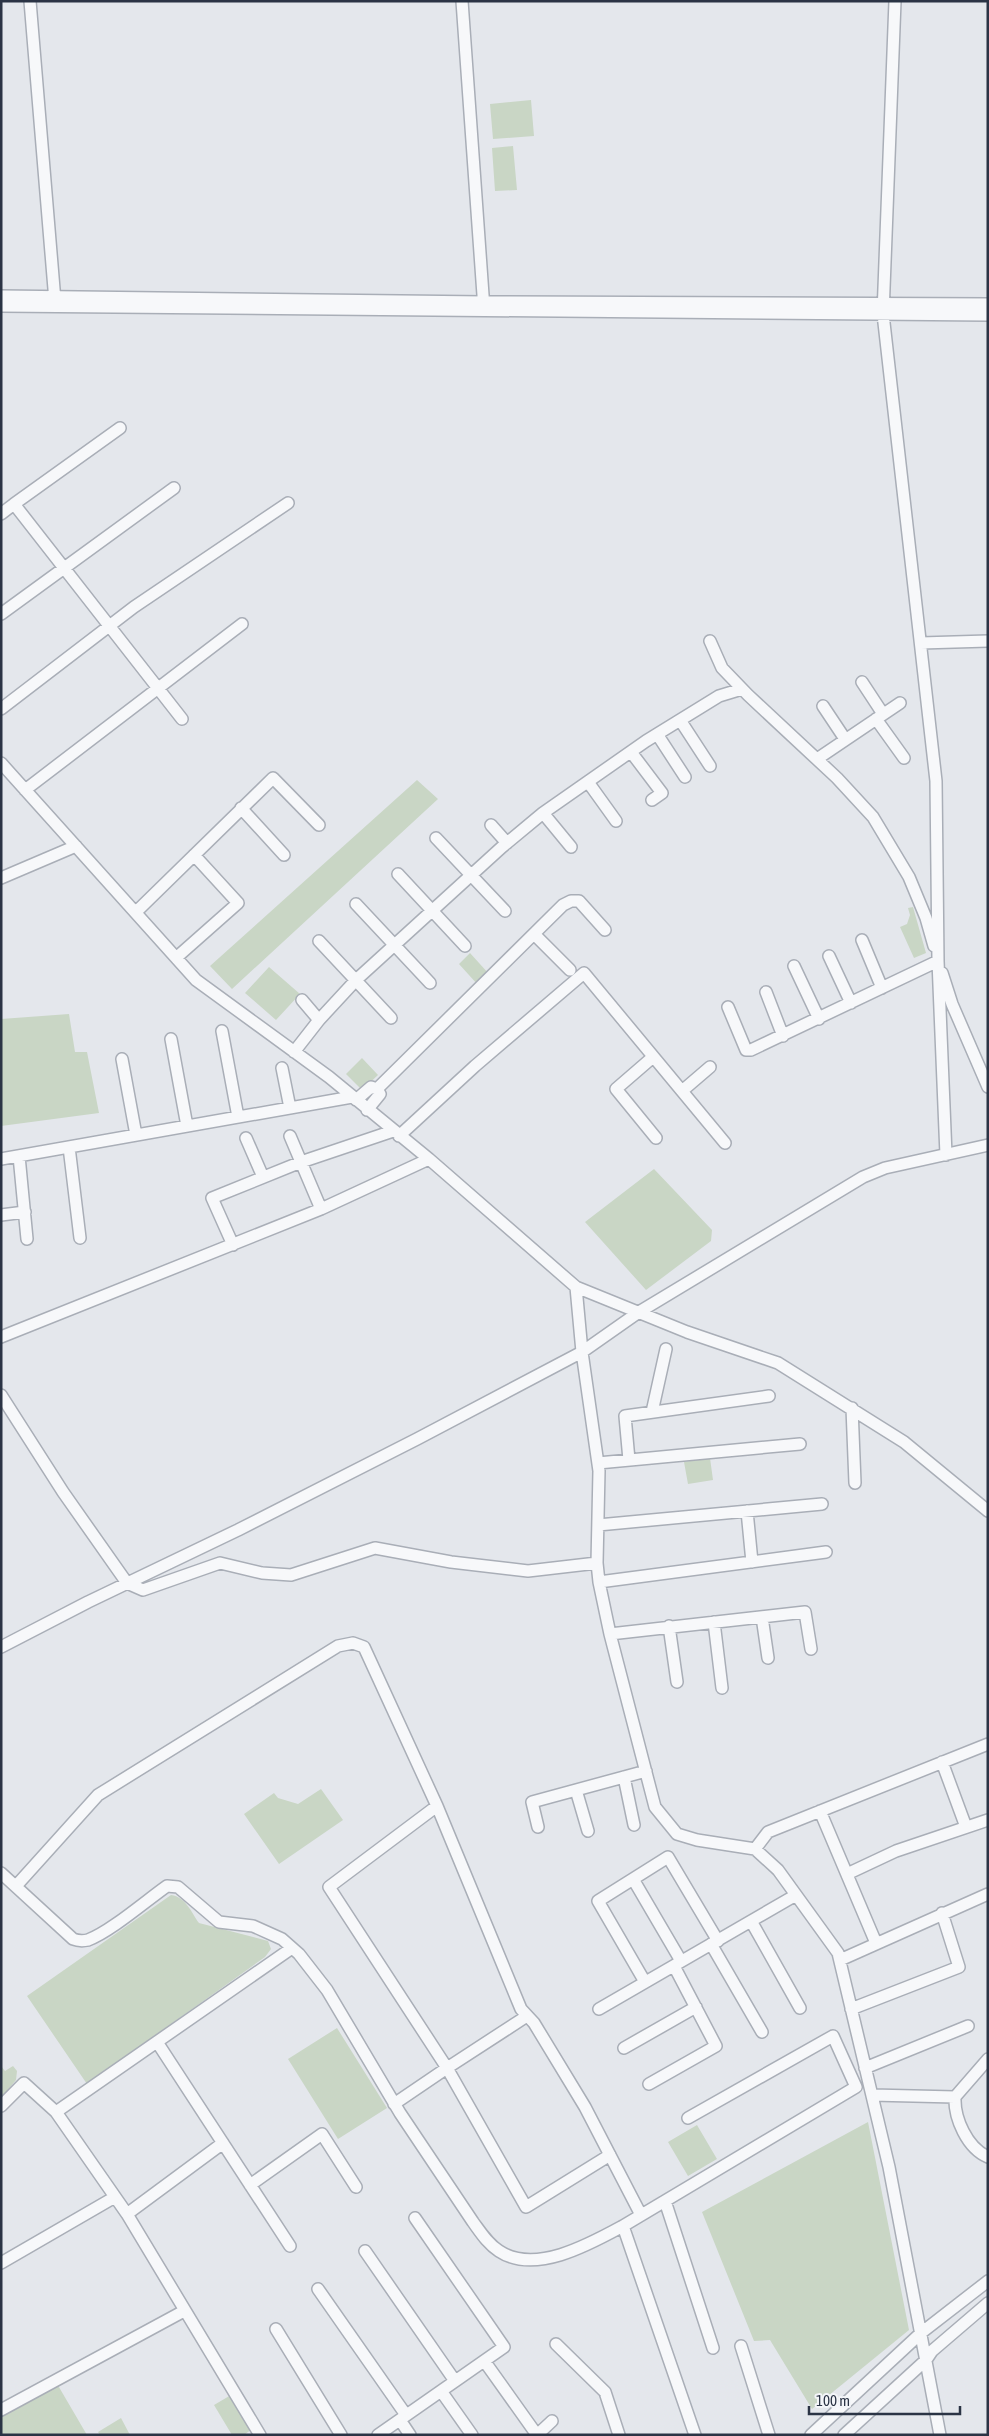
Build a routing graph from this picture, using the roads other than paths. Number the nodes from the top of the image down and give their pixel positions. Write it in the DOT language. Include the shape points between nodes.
graph roads {
  1 [pos="30,1"];
  2 [pos="462,1"];
  3 [pos="895,1"];
  4 [pos="1,296"];
  5 [pos="55,301"];
  6 [pos="988,304"];
  7 [pos="1,306"];
  8 [pos="484,307"];
  9 [pos="884,309"];
  10 [pos="988,315"];
  11 [pos="120,428"];
  12 [pos="174,488"];
  13 [pos="288,503"];
  14 [pos="14,504"];
  15 [pos="1,514"];
  16 [pos="62,568"];
  17 [pos="1,614"];
  18 [pos="242,624"];
  19 [pos="108,627"];
  20 [pos="710,641"];
  21 [pos="988,641"];
  22 [pos="921,643"];
  23 [pos="862,682"];
  24 [pos="156,689"];
  25 [pos="742,689"];
  26 [pos="900,704"];
  27 [pos="823,706"];
  28 [pos="1,709"];
  29 [pos="880,716"];
  30 [pos="182,719"];
  31 [pos="680,720"];
  32 [pos="657,734"];
  33 [pos="845,739"];
  34 [pos="631,752"];
  35 [pos="904,758"];
  36 [pos="817,759"];
  37 [pos="1,763"];
  38 [pos="710,766"];
  39 [pos="685,777"];
  40 [pos="588,782"];
  41 [pos="25,790"];
  42 [pos="652,800"];
  43 [pos="241,808"];
  44 [pos="543,813"];
  45 [pos="616,821"];
  46 [pos="319,825"];
  47 [pos="491,825"];
  48 [pos="436,838"];
  49 [pos="507,843"];
  50 [pos="76,846"];
  51 [pos="571,847"];
  52 [pos="194,855"];
  53 [pos="284,856"];
  54 [pos="398,874"];
  55 [pos="471,875"];
  56 [pos="1,878"];
  57 [pos="356,904"];
  58 [pos="432,910"];
  59 [pos="505,911"];
  60 [pos="136,912"];
  61 [pos="605,930"];
  62 [pos="534,934"];
  63 [pos="862,940"];
  64 [pos="319,941"];
  65 [pos="395,945"];
  66 [pos="465,946"];
  67 [pos="829,956"];
  68 [pos="177,957"];
  69 [pos="938,961"];
  70 [pos="794,966"];
  71 [pos="570,970"];
  72 [pos="356,980"];
  73 [pos="430,983"];
  74 [pos="882,988"];
  75 [pos="766,992"];
  76 [pos="302,1000"];
  77 [pos="851,1003"];
  78 [pos="728,1007"];
  79 [pos="391,1018"];
  80 [pos="819,1019"];
  81 [pos="319,1020"];
  82 [pos="222,1030"];
  83 [pos="783,1036"];
  84 [pos="172,1039"];
  85 [pos="294,1052"];
  86 [pos="653,1057"];
  87 [pos="122,1059"];
  88 [pos="710,1067"];
  89 [pos="282,1068"];
  90 [pos="988,1087"];
  91 [pos="377,1089"];
  92 [pos="682,1091"];
  93 [pos="354,1099"];
  94 [pos="290,1108"];
  95 [pos="367,1110"];
  96 [pos="238,1117"];
  97 [pos="187,1126"];
  98 [pos="396,1134"];
  99 [pos="136,1135"];
  100 [pos="290,1136"];
  101 [pos="246,1138"];
  102 [pos="656,1138"];
  103 [pos="725,1143"];
  104 [pos="988,1145"];
  105 [pos="68,1147"];
  106 [pos="946,1155"];
  107 [pos="19,1156"];
  108 [pos="1,1159"];
  109 [pos="430,1159"];
  110 [pos="301,1162"];
  111 [pos="263,1178"];
  112 [pos="321,1209"];
  113 [pos="24,1212"];
  114 [pos="1,1215"];
  115 [pos="80,1238"];
  116 [pos="27,1240"];
  117 [pos="233,1245"];
  118 [pos="576,1287"];
  119 [pos="639,1312"];
  120 [pos="1,1337"];
  121 [pos="666,1349"];
  122 [pos="582,1352"];
  123 [pos="1,1395"];
  124 [pos="768,1396"];
  125 [pos="852,1408"];
  126 [pos="652,1412"];
  127 [pos="800,1444"];
  128 [pos="629,1460"];
  129 [pos="598,1463"];
  130 [pos="854,1483"];
  131 [pos="822,1504"];
  132 [pos="747,1511"];
  133 [pos="988,1511"];
  134 [pos="598,1525"];
  135 [pos="826,1552"];
  136 [pos="752,1562"];
  137 [pos="597,1563"];
  138 [pos="599,1582"];
  139 [pos="127,1583"];
  140 [pos="762,1617"];
  141 [pos="714,1622"];
  142 [pos="669,1626"];
  143 [pos="610,1634"];
  144 [pos="1,1647"];
  145 [pos="812,1649"];
  146 [pos="768,1658"];
  147 [pos="677,1682"];
  148 [pos="722,1688"];
  149 [pos="988,1744"];
  150 [pos="942,1762"];
  151 [pos="646,1771"];
  152 [pos="624,1778"];
  153 [pos="576,1790"];
  154 [pos="438,1806"];
  155 [pos="820,1811"];
  156 [pos="988,1820"];
  157 [pos="634,1825"];
  158 [pos="538,1827"];
  159 [pos="966,1827"];
  160 [pos="588,1831"];
  161 [pos="755,1850"];
  162 [pos="1,1873"];
  163 [pos="847,1874"];
  164 [pos="633,1879"];
  165 [pos="16,1886"];
  166 [pos="988,1894"];
  167 [pos="796,1896"];
  168 [pos="942,1913"];
  169 [pos="751,1921"];
  170 [pos="714,1942"];
  171 [pos="876,1943"];
  172 [pos="292,1948"];
  173 [pos="840,1960"];
  174 [pos="677,1964"];
  175 [pos="645,1982"];
  176 [pos="696,2007"];
  177 [pos="800,2008"];
  178 [pos="599,2009"];
  179 [pos="851,2009"];
  180 [pos="528,2016"];
  181 [pos="968,2026"];
  182 [pos="762,2032"];
  183 [pos="157,2042"];
  184 [pos="624,2048"];
  185 [pos="988,2059"];
  186 [pos="448,2068"];
  187 [pos="866,2068"];
  188 [pos="649,2084"];
  189 [pos="872,2096"];
  190 [pos="955,2097"];
  191 [pos="394,2104"];
  192 [pos="1,2106"];
  193 [pos="56,2112"];
  194 [pos="688,2118"];
  195 [pos="223,2143"];
  196 [pos="610,2155"];
  197 [pos="988,2157"];
  198 [pos="250,2185"];
  199 [pos="356,2187"];
  200 [pos="115,2197"];
  201 [pos="665,2201"];
  202 [pos="127,2214"];
  203 [pos="641,2215"];
  204 [pos="415,2218"];
  205 [pos="623,2226"];
  206 [pos="290,2246"];
  207 [pos="365,2251"];
  208 [pos="1,2264"];
  209 [pos="988,2281"];
  210 [pos="318,2288"];
  211 [pos="988,2303"];
  212 [pos="184,2311"];
  213 [pos="276,2329"];
  214 [pos="921,2334"];
  215 [pos="556,2344"];
  216 [pos="741,2346"];
  217 [pos="712,2348"];
  218 [pos="926,2360"];
  219 [pos="485,2362"];
  220 [pos="455,2381"];
  221 [pos="441,2391"];
  222 [pos="1,2410"];
  223 [pos="403,2417"];
  224 [pos="552,2421"];
  225 [pos="260,2435"];
  226 [pos="341,2435"];
  227 [pos="378,2435"];
  228 [pos="410,2435"];
  229 [pos="472,2435"];
  230 [pos="537,2435"];
  231 [pos="619,2435"];
  232 [pos="695,2435"];
  233 [pos="769,2435"];
  234 [pos="811,2435"];
  235 [pos="844,2435"];
  236 [pos="940,2435"];
  1 -- 5 [label="street"];
  2 -- 8 [label="street"];
  3 -- 9 [label="street"];
  4 -- 5 [label="street"];
  5 -- 7 [label="street"];
  5 -- 8 [label="street"];
  6 -- 9 [label="street"];
  8 -- 9 [label="street"];
  9 -- 10 [label="street"];
  9 -- 22 [label="street"];
  11 -- 14 [label="street"];
  12 -- 16 [label="street"];
  13 -- 19 [label="street"];
  14 -- 15 [label="street"];
  14 -- 16 [label="street"];
  16 -- 17 [label="street"];
  16 -- 19 [label="street"];
  18 -- 24 [label="street"];
  19 -- 24 [label="street"];
  19 -- 28 [label="street"];
  20 -- 25 [label="street" via="722,668"];
  21 -- 22 [label="street"];
  22 -- 69 [label="street" via="936,781"];
  23 -- 29 [label="street"];
  24 -- 30 [label="street"];
  24 -- 41 [label="street"];
  25 -- 31 [label="street" via="719,696"];
  25 -- 36 [label="street"];
  26 -- 29 [label="street"];
  27 -- 33 [label="street"];
  29 -- 33 [label="street"];
  29 -- 35 [label="street"];
  31 -- 32 [label="street"];
  31 -- 38 [label="street"];
  32 -- 34 [label="street"];
  32 -- 39 [label="street"];
  33 -- 36 [label="street"];
  34 -- 40 [label="street"];
  34 -- 42 [label="street" via="662,793"];
  36 -- 69 [label="street" via="873,817 904,869 926,918"];
  37 -- 41 [label="street"];
  40 -- 44 [label="street"];
  40 -- 45 [label="street"];
  41 -- 50 [label="street"];
  43 -- 46 [label="street" via="273,778"];
  43 -- 52 [label="street"];
  43 -- 53 [label="street"];
  44 -- 49 [label="street"];
  44 -- 51 [label="street"];
  47 -- 49 [label="street"];
  48 -- 55 [label="street"];
  49 -- 55 [label="street"];
  50 -- 56 [label="street"];
  50 -- 60 [label="street"];
  52 -- 60 [label="street"];
  52 -- 68 [label="street" via="238,902"];
  54 -- 58 [label="street"];
  55 -- 58 [label="street"];
  55 -- 59 [label="street"];
  57 -- 65 [label="street"];
  58 -- 65 [label="street"];
  58 -- 66 [label="street"];
  60 -- 68 [label="street"];
  61 -- 62 [label="street" via="579,901 572,901"];
  62 -- 71 [label="street"];
  62 -- 91 [label="street"];
  63 -- 74 [label="street"];
  64 -- 72 [label="street"];
  65 -- 72 [label="street"];
  65 -- 73 [label="street"];
  67 -- 77 [label="street"];
  68 -- 85 [label="street" via="196,980"];
  69 -- 74 [label="street"];
  69 -- 90 [label="street" via="952,1004"];
  69 -- 106 [label="street"];
  70 -- 80 [label="street"];
  72 -- 79 [label="street"];
  72 -- 81 [label="street"];
  74 -- 77 [label="street"];
  75 -- 83 [label="street"];
  76 -- 81 [label="street"];
  77 -- 80 [label="street"];
  78 -- 83 [label="street" via="746,1050"];
  80 -- 83 [label="street"];
  81 -- 85 [label="street"];
  82 -- 96 [label="street"];
  84 -- 97 [label="street"];
  85 -- 93 [label="street"];
  86 -- 92 [label="street"];
  86 -- 98 [label="street" via="584,973"];
  86 -- 102 [label="street" via="616,1089"];
  87 -- 99 [label="street"];
  88 -- 92 [label="street"];
  89 -- 94 [label="street"];
  91 -- 93 [label="street" via="371,1087"];
  91 -- 95 [label="street" via="380,1094"];
  92 -- 103 [label="street"];
  93 -- 94 [label="street"];
  93 -- 95 [label="street"];
  94 -- 96 [label="street"];
  95 -- 98 [label="street"];
  96 -- 97 [label="street"];
  97 -- 99 [label="street"];
  98 -- 109 [label="street"];
  98 -- 110 [label="street"];
  99 -- 105 [label="street"];
  100 -- 110 [label="street"];
  101 -- 111 [label="street"];
  104 -- 106 [label="street"];
  105 -- 107 [label="street"];
  105 -- 115 [label="street"];
  106 -- 119 [label="street" via="885,1168 862,1177"];
  107 -- 108 [label="street"];
  107 -- 113 [label="street"];
  109 -- 112 [label="street"];
  109 -- 118 [label="street"];
  110 -- 111 [label="street"];
  110 -- 112 [label="street"];
  111 -- 117 [label="street" via="212,1198"];
  112 -- 117 [label="street"];
  113 -- 114 [label="street"];
  113 -- 116 [label="street"];
  117 -- 120 [label="street"];
  118 -- 119 [label="street"];
  118 -- 122 [label="street"];
  119 -- 122 [label="street"];
  119 -- 125 [label="street" via="778,1363"];
  121 -- 126 [label="street"];
  122 -- 129 [label="street"];
  122 -- 139 [label="street" via="408,1444"];
  123 -- 139 [label="street" via="63,1492"];
  124 -- 126 [label="street"];
  125 -- 130 [label="street"];
  125 -- 133 [label="street" via="904,1442"];
  126 -- 128 [label="street" via="625,1416"];
  127 -- 128 [label="street"];
  128 -- 129 [label="street"];
  129 -- 134 [label="street"];
  131 -- 132 [label="street"];
  132 -- 134 [label="street"];
  132 -- 136 [label="street"];
  134 -- 137 [label="street"];
  135 -- 136 [label="street"];
  136 -- 138 [label="street"];
  137 -- 138 [label="street"];
  137 -- 139 [label="street" via="528,1571 451,1562 375,1548 291,1575 262,1573 220,1563 143,1590"];
  138 -- 143 [label="street"];
  139 -- 144 [label="street"];
  140 -- 141 [label="street"];
  140 -- 145 [label="street" via="805,1612"];
  140 -- 146 [label="street"];
  141 -- 142 [label="street"];
  141 -- 148 [label="street"];
  142 -- 143 [label="street"];
  142 -- 147 [label="street"];
  143 -- 151 [label="street"];
  149 -- 150 [label="street"];
  150 -- 155 [label="street"];
  150 -- 159 [label="street"];
  151 -- 152 [label="street"];
  151 -- 161 [label="street" via="655,1807 676,1834"];
  152 -- 153 [label="street"];
  152 -- 157 [label="street"];
  153 -- 158 [label="street" via="532,1802"];
  153 -- 160 [label="street"];
  154 -- 165 [label="street" via="364,1647 353,1643 338,1646 98,1795"];
  154 -- 180 [label="street" via="521,2009"];
  154 -- 186 [label="street" via="329,1887"];
  155 -- 161 [label="street" via="768,1832"];
  155 -- 163 [label="street"];
  156 -- 159 [label="street"];
  159 -- 163 [label="street" via="896,1851"];
  161 -- 167 [label="street" via="778,1870"];
  162 -- 165 [label="street"];
  163 -- 171 [label="street"];
  164 -- 170 [label="street" via="668,1857"];
  164 -- 174 [label="street"];
  164 -- 175 [label="street" via="598,1901"];
  165 -- 172 [label="street" via="78,1941 100,1934 167,1886 178,1887 219,1922 253,1926 282,1939"];
  166 -- 168 [label="street"];
  167 -- 169 [label="street"];
  167 -- 173 [label="street"];
  168 -- 171 [label="street"];
  168 -- 179 [label="street" via="959,1967"];
  169 -- 170 [label="street"];
  169 -- 177 [label="street"];
  170 -- 174 [label="street"];
  170 -- 182 [label="street"];
  171 -- 173 [label="street"];
  172 -- 183 [label="street"];
  172 -- 191 [label="street" via="327,1990"];
  173 -- 179 [label="street"];
  174 -- 175 [label="street"];
  174 -- 176 [label="street"];
  175 -- 178 [label="street"];
  176 -- 184 [label="street"];
  176 -- 188 [label="street" via="716,2046"];
  179 -- 187 [label="street"];
  180 -- 186 [label="street"];
  180 -- 196 [label="street" via="585,2107"];
  181 -- 187 [label="street"];
  183 -- 193 [label="street"];
  183 -- 195 [label="street"];
  185 -- 190 [label="street"];
  186 -- 191 [label="street"];
  186 -- 196 [label="street" via="526,2207"];
  187 -- 189 [label="street"];
  189 -- 190 [label="street"];
  189 -- 214 [label="street"];
  190 -- 197 [label="street" via="955,2110 965,2135"];
  191 -- 205 [label="street" via="485,2239 500,2252 520,2260 542,2259 590,2244"];
  192 -- 193 [label="street" via="24,2083"];
  193 -- 200 [label="street"];
  194 -- 201 [label="street" via="833,2036 856,2088"];
  195 -- 198 [label="street"];
  195 -- 202 [label="street"];
  196 -- 203 [label="street"];
  198 -- 199 [label="street" via="322,2134"];
  198 -- 206 [label="street"];
  200 -- 202 [label="street"];
  200 -- 208 [label="street"];
  201 -- 203 [label="street"];
  201 -- 217 [label="street"];
  202 -- 212 [label="street"];
  203 -- 205 [label="street"];
  204 -- 219 [label="street" via="504,2348"];
  205 -- 232 [label="street"];
  207 -- 220 [label="street"];
  209 -- 214 [label="street"];
  210 -- 223 [label="street"];
  211 -- 218 [label="street" via="932,2351"];
  212 -- 222 [label="street"];
  212 -- 225 [label="street"];
  213 -- 226 [label="street"];
  214 -- 218 [label="street"];
  214 -- 234 [label="street"];
  215 -- 231 [label="street" via="605,2392"];
  216 -- 233 [label="street"];
  218 -- 235 [label="street"];
  218 -- 236 [label="street"];
  219 -- 220 [label="street"];
  219 -- 230 [label="street"];
  220 -- 221 [label="street"];
  221 -- 223 [label="street"];
  221 -- 229 [label="street"];
  223 -- 227 [label="street"];
  223 -- 228 [label="street"];
  224 -- 230 [label="street"];
}
